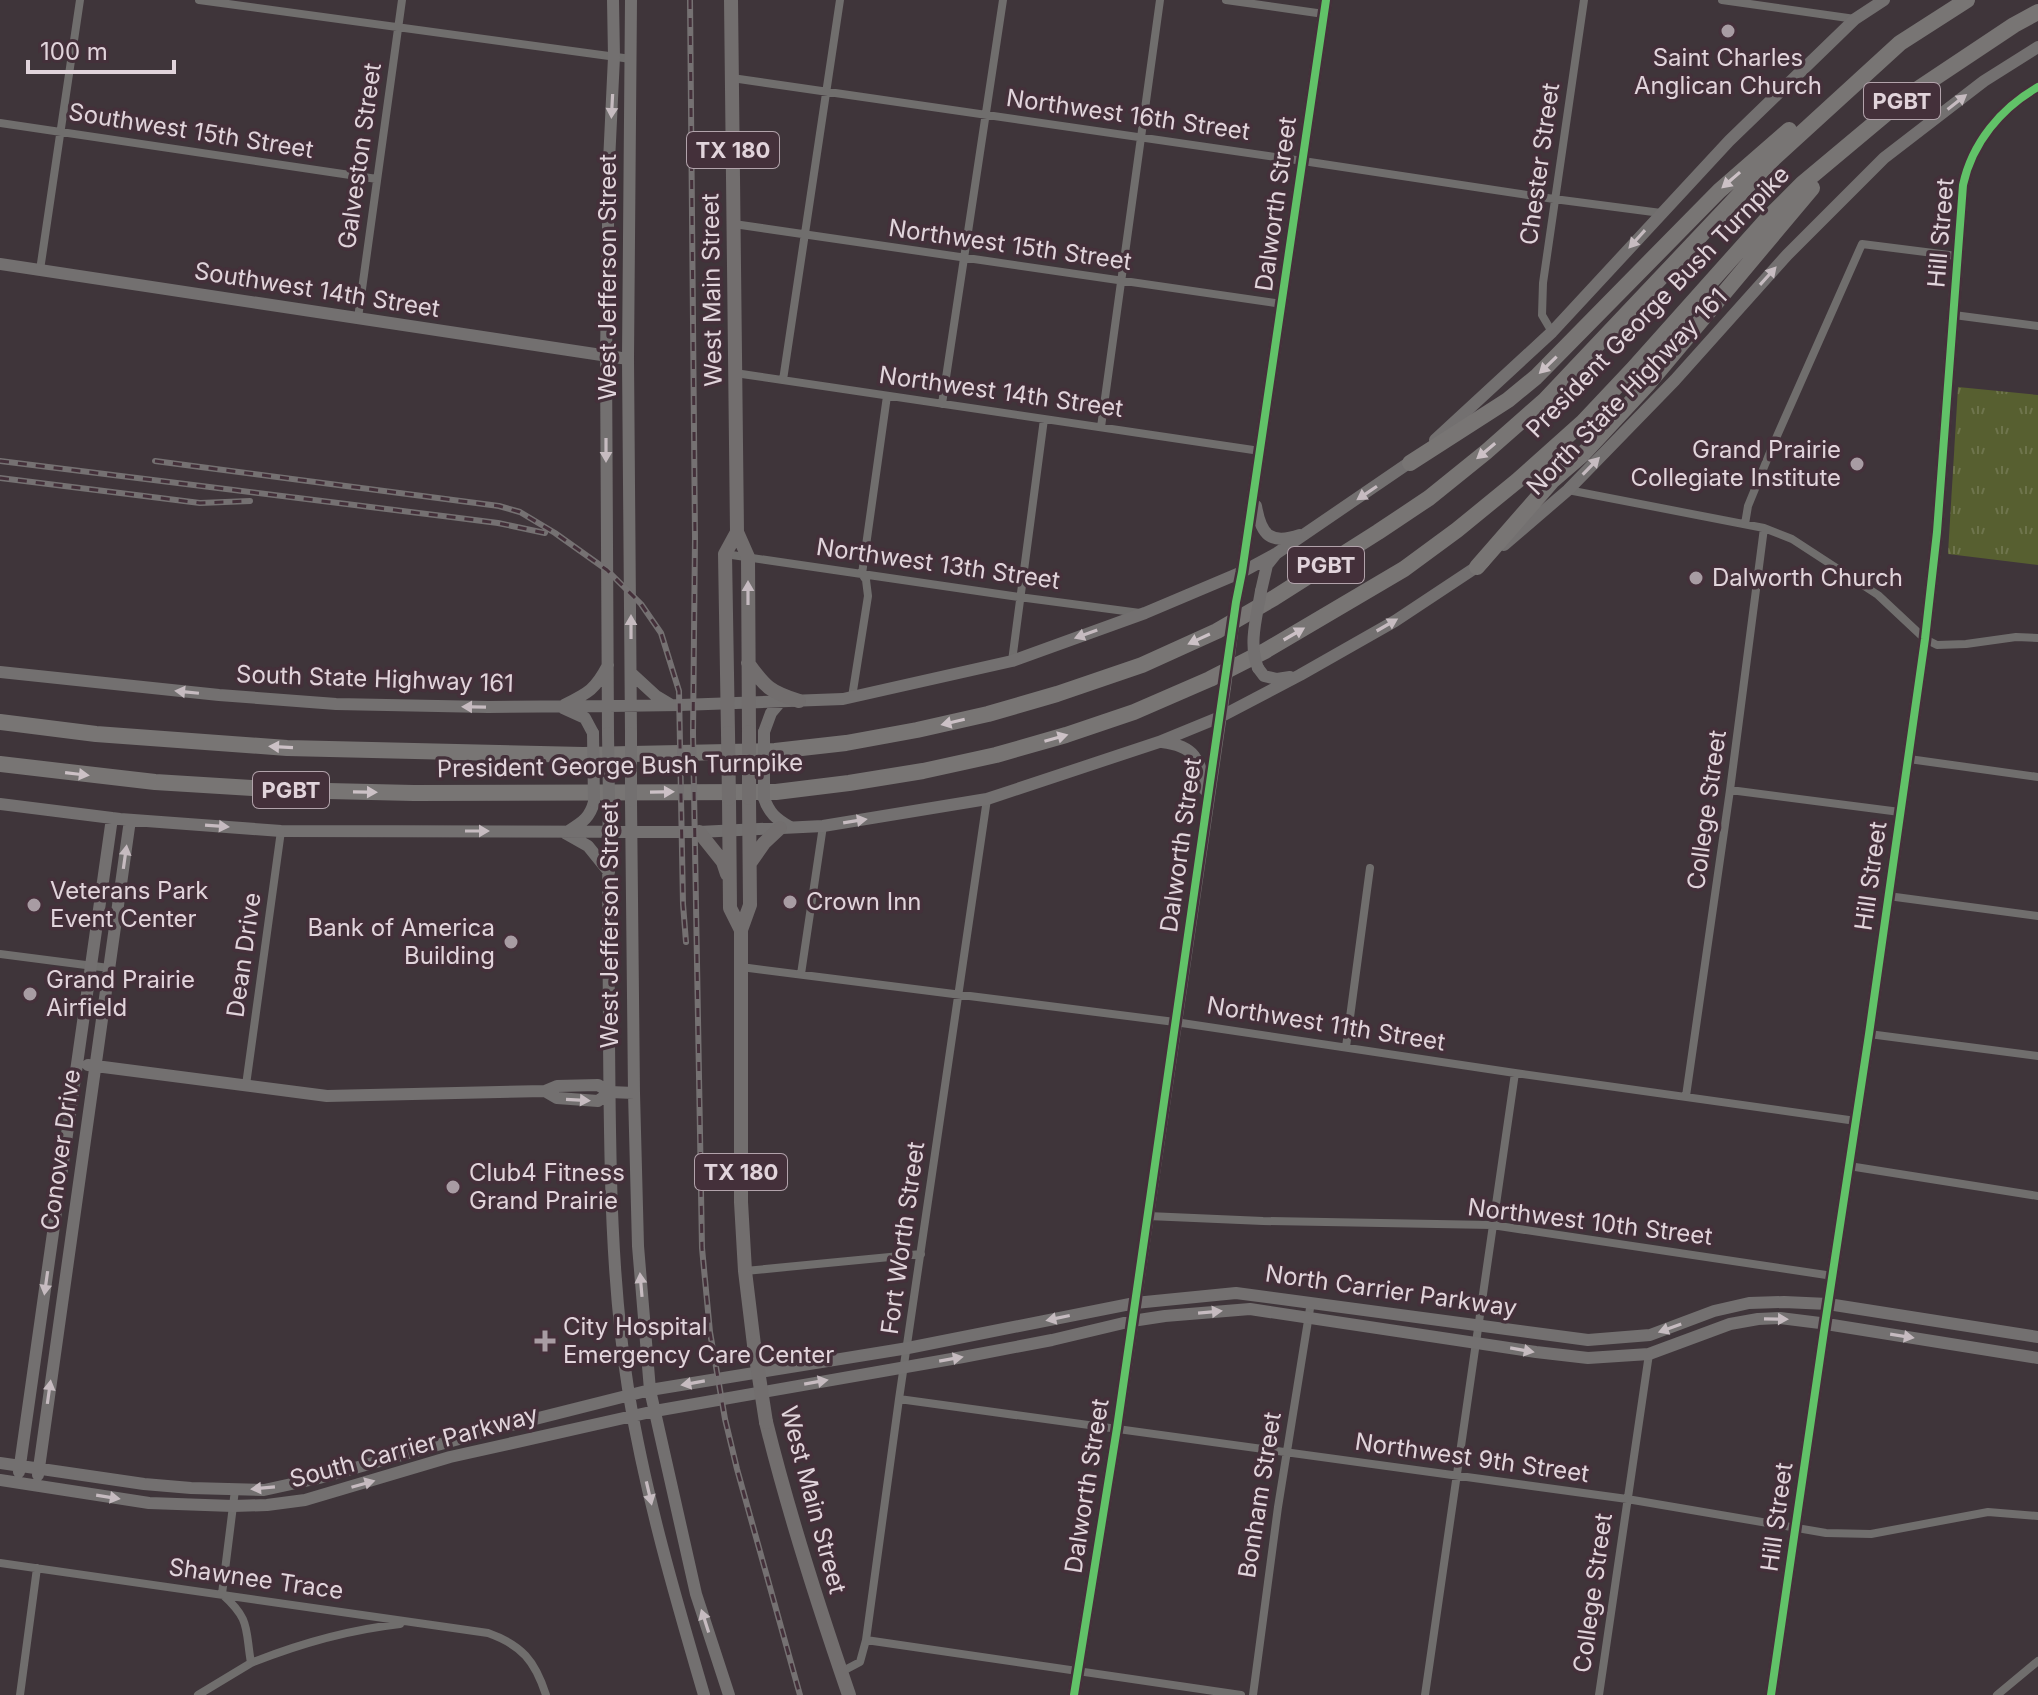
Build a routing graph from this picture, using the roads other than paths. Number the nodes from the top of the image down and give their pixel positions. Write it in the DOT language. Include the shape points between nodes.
graph roads {
  1 [pos="80,0"];
  2 [pos="199,0"];
  3 [pos="402,0"];
  4 [pos="613,0"];
  5 [pos="631,0"];
  6 [pos="731,0"];
  7 [pos="840,0"];
  8 [pos="1003,0"];
  9 [pos="1160,0"];
  10 [pos="1226,0"];
  11 [pos="1326,0"];
  12 [pos="1584,0"];
  13 [pos="1722,0"];
  14 [pos="1884,0"];
  15 [pos="1967,0"];
  16 [pos="1785,5"];
  17 [pos="2038,12"];
  18 [pos="1324,14"];
  19 [pos="1855,19"];
  20 [pos="398,28"];
  21 [pos="1900,43"];
  22 [pos="2038,47"];
  23 [pos="614,57"];
  24 [pos="631,59"];
  25 [pos="732,78"];
  26 [pos="2038,87"];
  27 [pos="825,91"];
  28 [pos="986,114"];
  29 [pos="0,123"];
  30 [pos="60,132"];
  31 [pos="1141,137"];
  32 [pos="1851,143"];
  33 [pos="1303,161"];
  34 [pos="377,179"];
  35 [pos="1554,199"];
  36 [pos="1661,213"];
  37 [pos="734,224"];
  38 [pos="804,235"];
  39 [pos="1957,256"];
  40 [pos="964,258"];
  41 [pos="0,264"];
  42 [pos="40,270"];
  43 [pos="1121,281"];
  44 [pos="1282,304"];
  45 [pos="1954,315"];
  46 [pos="358,318"];
  47 [pos="2038,326"];
  48 [pos="1552,332"];
  49 [pos="606,356"];
  50 [pos="628,359"];
  51 [pos="735,373"];
  52 [pos="783,380"];
  53 [pos="887,396"];
  54 [pos="942,404"];
  55 [pos="1044,419"];
  56 [pos="1101,427"];
  57 [pos="1260,451"];
  58 [pos="1410,463"];
  59 [pos="1568,490"];
  60 [pos="1254,495"];
  61 [pos="1745,524"];
  62 [pos="1764,528"];
  63 [pos="737,532"];
  64 [pos="1307,532"];
  65 [pos="1277,553"];
  66 [pos="725,554"];
  67 [pos="748,557"];
  68 [pos="1477,567"];
  69 [pos="1242,572"];
  70 [pos="862,574"];
  71 [pos="1019,597"];
  72 [pos="1145,613"];
  73 [pos="2038,638"];
  74 [pos="1925,639"];
  75 [pos="1012,661"];
  76 [pos="748,663"];
  77 [pos="608,664"];
  78 [pos="0,672"];
  79 [pos="631,673"];
  80 [pos="1300,675"];
  81 [pos="852,697"];
  82 [pos="781,701"];
  83 [pos="799,701"];
  84 [pos="749,702"];
  85 [pos="728,703"];
  86 [pos="631,705"];
  87 [pos="671,705"];
  88 [pos="608,706"];
  89 [pos="561,707"];
  90 [pos="1220,717"];
  91 [pos="0,722"];
  92 [pos="756,732"];
  93 [pos="1159,742"];
  94 [pos="1909,759"];
  95 [pos="0,764"];
  96 [pos="2038,777"];
  97 [pos="1730,790"];
  98 [pos="756,798"];
  99 [pos="987,799"];
  100 [pos="0,804"];
  101 [pos="1207,804"];
  102 [pos="1900,812"];
  103 [pos="112,818"];
  104 [pos="130,820"];
  105 [pos="823,826"];
  106 [pos="785,827"];
  107 [pos="749,830"];
  108 [pos="281,831"];
  109 [pos="631,831"];
  110 [pos="729,831"];
  111 [pos="564,832"];
  112 [pos="608,832"];
  113 [pos="699,832"];
  114 [pos="750,863"];
  115 [pos="1370,868"];
  116 [pos="609,872"];
  117 [pos="730,884"];
  118 [pos="1888,896"];
  119 [pos="2038,916"];
  120 [pos="741,930"];
  121 [pos="0,954"];
  122 [pos="91,966"];
  123 [pos="741,967"];
  124 [pos="109,968"];
  125 [pos="801,974"];
  126 [pos="960,994"];
  127 [pos="1175,1022"];
  128 [pos="1869,1034"];
  129 [pos="1346,1047"];
  130 [pos="2038,1056"];
  131 [pos="77,1063"];
  132 [pos="95,1065"];
  133 [pos="1515,1073"];
  134 [pos="246,1085"];
  135 [pos="610,1092"];
  136 [pos="634,1093"];
  137 [pos="1686,1096"];
  138 [pos="1856,1121"];
  139 [pos="1849,1166"];
  140 [pos="2038,1196"];
  141 [pos="1148,1216"];
  142 [pos="1492,1225"];
  143 [pos="921,1254"];
  144 [pos="745,1271"];
  145 [pos="1833,1276"];
  146 [pos="1311,1302"];
  147 [pos="1135,1303"];
  148 [pos="1828,1304"];
  149 [pos="1308,1318"];
  150 [pos="1132,1321"];
  151 [pos="1825,1324"];
  152 [pos="1478,1325"];
  153 [pos="2038,1337"];
  154 [pos="1476,1342"];
  155 [pos="908,1348"];
  156 [pos="1649,1354"];
  157 [pos="2038,1358"];
  158 [pos="904,1367"];
  159 [pos="736,1375"];
  160 [pos="650,1390"];
  161 [pos="629,1395"];
  162 [pos="741,1395"];
  163 [pos="899,1399"];
  164 [pos="655,1411"];
  165 [pos="634,1416"];
  166 [pos="1117,1428"];
  167 [pos="1286,1452"];
  168 [pos="0,1463"];
  169 [pos="20,1466"];
  170 [pos="38,1469"];
  171 [pos="1456,1476"];
  172 [pos="0,1480"];
  173 [pos="18,1483"];
  174 [pos="36,1486"];
  175 [pos="235,1490"];
  176 [pos="1627,1499"];
  177 [pos="233,1506"];
  178 [pos="2038,1516"];
  179 [pos="1795,1528"];
  180 [pos="0,1563"];
  181 [pos="37,1568"];
  182 [pos="222,1594"];
  183 [pos="414,1622"];
  184 [pos="866,1640"];
  185 [pos="2038,1661"];
  186 [pos="251,1663"];
  187 [pos="1078,1670"];
  188 [pos="841,1672"];
  189 [pos="20,1695"];
  190 [pos="198,1695"];
  191 [pos="546,1695"];
  192 [pos="704,1695"];
  193 [pos="729,1695"];
  194 [pos="849,1695"];
  195 [pos="1074,1695"];
  196 [pos="1241,1695"];
  197 [pos="1253,1695"];
  198 [pos="1425,1695"];
  199 [pos="1599,1695"];
  200 [pos="1771,1695"];
  201 [pos="1997,1695"];
  1 -- 30 [label="street"];
  2 -- 20 [label="street"];
  3 -- 20 [label="street, Galveston Street"];
  4 -- 23 [label="main road, West Jefferson Street"];
  5 -- 24 [label="main road, West Jefferson Street"];
  6 -- 25 [label="main road, West Main Street / TX 180"];
  7 -- 27 [label="street"];
  8 -- 28 [label="street"];
  9 -- 31 [label="street"];
  10 -- 18 [label="street"];
  11 -- 18 [label="main road, Dalworth Street"];
  12 -- 35 [label="street, Chester Street"];
  13 -- 16 [label="street"];
  14 -- 19 [label="main road"];
  15 -- 21 [label="highway, President George Bush Turnpike / PGBT"];
  16 -- 19 [label="street"];
  17 -- 32 [label="highway, President George Bush Turnpike / PGBT" via="1906,97"];
  18 -- 33 [label="main road, Dalworth Street"];
  19 -- 36 [label="main road"];
  20 -- 23 [label="street"];
  20 -- 34 [label="street, Galveston Street"];
  21 -- 58 [label="highway, one-way" via="1862,67 1719,191 1536,377"];
  21 -- 91 [label="highway, President George Bush Turnpike / PGBT, one-way" via="1772,160 1545,400 1486,452 1429,498 1274,598 1142,665 988,714 775,751 583,755 303,748 161,740"];
  59 -- 22 [label="main road, North State Highway 161, one-way" via="1884,158"];
  23 -- 24 [label="street"];
  23 -- 49 [label="main road, West Jefferson Street, one-way"];
  24 -- 50 [label="main road, West Jefferson Street"];
  25 -- 27 [label="street, Northwest 16th Street"];
  25 -- 37 [label="main road, West Main Street / TX 180"];
  26 -- 39 [label="main road, Hill Street" via="1993,123 1967,166"];
  27 -- 28 [label="street, Northwest 16th Street"];
  27 -- 38 [label="street"];
  28 -- 31 [label="street, Northwest 16th Street"];
  28 -- 40 [label="street"];
  29 -- 30 [label="street, Southwest 15th Street"];
  30 -- 34 [label="street, Southwest 15th Street"];
  30 -- 42 [label="street"];
  31 -- 33 [label="street, Northwest 16th Street"];
  31 -- 43 [label="street"];
  32 -- 68 [label="highway" via="1647,385"];
  95 -- 32 [label="highway, President George Bush Turnpike / PGBT, one-way" via="155,782 348,792 776,792 923,771 1066,735 1134,712 1265,651 1404,569 1457,530 1583,422 1767,219"];
  33 -- 35 [label="street, Northwest 16th Street"];
  33 -- 44 [label="main road, Dalworth Street"];
  34 -- 46 [label="street, Galveston Street"];
  35 -- 36 [label="street, Northwest 16th Street"];
  35 -- 48 [label="street, Chester Street" via="1542,315"];
  36 -- 48 [label="main road, one-way"];
  37 -- 38 [label="street, Northwest 15th Street"];
  37 -- 51 [label="main road, West Main Street / TX 180"];
  38 -- 40 [label="street, Northwest 15th Street"];
  38 -- 52 [label="street"];
  39 -- 45 [label="main road, Hill Street"];
  39 -- 61 [label="street" via="1862,244 1773,445"];
  40 -- 43 [label="street, Northwest 15th Street"];
  40 -- 54 [label="street"];
  41 -- 42 [label="main road, Southwest 14th Street"];
  42 -- 46 [label="main road, Southwest 14th Street"];
  43 -- 44 [label="street, Northwest 15th Street"];
  43 -- 56 [label="street"];
  44 -- 57 [label="main road, Dalworth Street"];
  45 -- 47 [label="street"];
  45 -- 74 [label="main road, Hill Street"];
  46 -- 49 [label="main road, Southwest 14th Street"];
  48 -- 58 [label="main road"];
  49 -- 50 [label="main road, Southwest 14th Street"];
  49 -- 77 [label="main road, West Jefferson Street, one-way"];
  79 -- 50 [label="main road, West Jefferson Street, one-way"];
  51 -- 52 [label="street, Northwest 14th Street"];
  51 -- 63 [label="main road, West Main Street / TX 180"];
  52 -- 53 [label="street, Northwest 14th Street"];
  53 -- 54 [label="street, Northwest 14th Street"];
  53 -- 70 [label="street"];
  54 -- 55 [label="street, Northwest 14th Street"];
  55 -- 56 [label="street, Northwest 14th Street"];
  55 -- 71 [label="street"];
  56 -- 57 [label="street, Northwest 14th Street"];
  57 -- 60 [label="main road, Dalworth Street"];
  58 -- 64 [label="main road, one-way"];
  59 -- 61 [label="street"];
  59 -- 68 [label="main road, North State Highway 161"];
  60 -- 64 [label="main road" via="1260,528 1266,533 1290,538"];
  60 -- 69 [label="main road, Dalworth Street"];
  61 -- 62 [label="street"];
  62 -- 74 [label="street" via="1792,539 1878,595"];
  62 -- 97 [label="street, College Street"];
  63 -- 66 [label="main road, West Main Street / TX 180"];
  63 -- 67 [label="main road, West Main Street / TX 180"];
  64 -- 65 [label="main road"];
  65 -- 69 [label="main road"];
  65 -- 80 [label="main road, bridge" via="1267,565 1253,656 1264,676"];
  66 -- 67 [label="street, Northwest 13th Street"];
  66 -- 85 [label="main road, West Main Street / TX 180"];
  67 -- 70 [label="street, Northwest 13th Street"];
  76 -- 67 [label="main road, West Main Street / TX 180, one-way"];
  80 -- 68 [label="main road, North State Highway 161, one-way"];
  69 -- 72 [label="main road"];
  69 -- 90 [label="main road, Dalworth Street, bridge"];
  70 -- 71 [label="street, Northwest 13th Street"];
  70 -- 81 [label="street" via="868,596"];
  71 -- 72 [label="street, Northwest 13th Street"];
  71 -- 75 [label="street"];
  72 -- 75 [label="main road, one-way"];
  73 -- 74 [label="street" via="1937,645"];
  74 -- 94 [label="main road, Hill Street"];
  75 -- 81 [label="main road"];
  76 -- 83 [label="main road" via="776,694"];
  76 -- 84 [label="main road, West Main Street / TX 180"];
  77 -- 88 [label="main road, West Jefferson Street"];
  77 -- 89 [label="main road" via="592,690"];
  89 -- 78 [label="main road, South State Highway 161, one-way" via="336,704"];
  79 -- 86 [label="main road, West Jefferson Street"];
  79 -- 87 [label="main road"];
  80 -- 90 [label="main road, North State Highway 161"];
  81 -- 83 [label="main road"];
  82 -- 83 [label="main road"];
  82 -- 84 [label="main road"];
  82 -- 92 [label="main road"];
  84 -- 85 [label="main road, South State Highway 161"];
  84 -- 92 [label="main road, West Main Street / TX 180"];
  85 -- 87 [label="main road, South State Highway 161"];
  85 -- 110 [label="main road, West Main Street / TX 180, bridge"];
  86 -- 87 [label="main road, South State Highway 161"];
  86 -- 88 [label="main road, South State Highway 161"];
  86 -- 109 [label="main road, West Jefferson Street, bridge"];
  88 -- 89 [label="main road, South State Highway 161"];
  88 -- 112 [label="main road, West Jefferson Street, bridge"];
  89 -- 111 [label="main road, bridge" via="585,718 593,733 594,802 584,822"];
  90 -- 93 [label="main road, North State Highway 161"];
  90 -- 101 [label="main road, Dalworth Street"];
  92 -- 98 [label="main road, West Main Street / TX 180, bridge"];
  93 -- 99 [label="main road, North State Highway 161"];
  93 -- 101 [label="main road" via="1189,749 1197,757"];
  94 -- 96 [label="street"];
  94 -- 102 [label="main road, Hill Street"];
  97 -- 102 [label="street"];
  97 -- 137 [label="street, College Street"];
  98 -- 106 [label="main road"];
  98 -- 107 [label="main road, West Main Street / TX 180"];
  105 -- 99 [label="main road, North State Highway 161, one-way"];
  99 -- 126 [label="street, Fort Worth Street"];
  100 -- 103 [label="main road"];
  101 -- 127 [label="main road, Dalworth Street"];
  102 -- 118 [label="main road, Hill Street"];
  103 -- 104 [label="main road"];
  103 -- 122 [label="main road, Conover Drive"];
  104 -- 108 [label="main road, one-way"];
  124 -- 104 [label="main road, Conover Drive, one-way"];
  105 -- 106 [label="main road, North State Highway 161"];
  105 -- 125 [label="street"];
  106 -- 107 [label="main road, North State Highway 161"];
  106 -- 114 [label="main road" via="758,849"];
  107 -- 110 [label="main road"];
  107 -- 114 [label="main road, West Main Street / TX 180"];
  108 -- 111 [label="main road, one-way"];
  108 -- 134 [label="street, Dean Drive"];
  109 -- 112 [label="main road"];
  109 -- 113 [label="main road"];
  109 -- 136 [label="main road, West Jefferson Street"];
  110 -- 113 [label="main road"];
  110 -- 117 [label="main road, West Main Street / TX 180"];
  111 -- 112 [label="main road"];
  111 -- 116 [label="main road" via="588,846"];
  112 -- 116 [label="main road, West Jefferson Street"];
  113 -- 117 [label="main road" via="723,862"];
  114 -- 120 [label="main road, West Main Street / TX 180" via="750,905"];
  115 -- 129 [label="street"];
  116 -- 135 [label="main road, West Jefferson Street"];
  117 -- 120 [label="main road, West Main Street / TX 180" via="730,908"];
  118 -- 119 [label="street"];
  118 -- 128 [label="main road, Hill Street"];
  120 -- 123 [label="main road, West Main Street / TX 180"];
  121 -- 122 [label="street"];
  122 -- 124 [label="street"];
  122 -- 131 [label="main road, Conover Drive"];
  123 -- 125 [label="street, Northwest 11th Street"];
  123 -- 144 [label="main road, West Main Street / TX 180"];
  124 -- 132 [label="main road, Conover Drive"];
  125 -- 126 [label="street, Northwest 11th Street"];
  126 -- 127 [label="street, Northwest 11th Street"];
  126 -- 143 [label="street, Fort Worth Street"];
  127 -- 129 [label="street, Northwest 11th Street"];
  127 -- 141 [label="main road, Dalworth Street"];
  128 -- 130 [label="street"];
  128 -- 138 [label="main road, Hill Street"];
  129 -- 133 [label="street, Northwest 11th Street"];
  131 -- 132 [label="main road"];
  131 -- 169 [label="main road, Conover Drive, one-way"];
  132 -- 134 [label="main road"];
  170 -- 132 [label="main road, Conover Drive, one-way"];
  133 -- 137 [label="street, Northwest 11th Street"];
  133 -- 142 [label="street"];
  134 -- 135 [label="main road" via="327,1096 545,1091 557,1098 598,1101"];
  135 -- 136 [label="main road"];
  135 -- 161 [label="main road, West Jefferson Street" via="612,1248"];
  160 -- 136 [label="main road, West Jefferson Street, one-way" via="638,1246"];
  137 -- 138 [label="street, Northwest 11th Street"];
  138 -- 139 [label="main road, Hill Street"];
  139 -- 140 [label="street"];
  139 -- 145 [label="main road, Hill Street"];
  141 -- 142 [label="street, Northwest 10th Street"];
  141 -- 147 [label="main road, Dalworth Street"];
  142 -- 145 [label="street, Northwest 10th Street"];
  142 -- 152 [label="street"];
  143 -- 144 [label="street"];
  143 -- 155 [label="street, Fort Worth Street"];
  144 -- 188 [label="main road, West Main Street / TX 180, bridge" via="766,1422"];
  145 -- 148 [label="main road, Hill Street"];
  146 -- 147 [label="main road, North Carrier Parkway" via="1236,1293"];
  146 -- 149 [label="street, Bonham Street"];
  146 -- 152 [label="main road, North Carrier Parkway"];
  147 -- 150 [label="main road, Dalworth Street"];
  147 -- 155 [label="main road, North Carrier Parkway, one-way"];
  148 -- 151 [label="main road, Hill Street"];
  148 -- 152 [label="main road, North Carrier Parkway, one-way" via="1749,1303 1650,1335 1588,1340"];
  148 -- 153 [label="main road, North Carrier Parkway"];
  150 -- 149 [label="main road, North Carrier Parkway, one-way" via="1250,1309"];
  149 -- 154 [label="main road, North Carrier Parkway"];
  149 -- 167 [label="street, Bonham Street"];
  158 -- 150 [label="main road, North Carrier Parkway, one-way"];
  150 -- 166 [label="main road, Dalworth Street"];
  156 -- 151 [label="main road, North Carrier Parkway, one-way" via="1758,1319"];
  151 -- 157 [label="main road, North Carrier Parkway, one-way"];
  151 -- 179 [label="main road, Hill Street"];
  152 -- 154 [label="street"];
  154 -- 156 [label="main road, North Carrier Parkway, one-way" via="1588,1358"];
  154 -- 171 [label="street"];
  155 -- 158 [label="street, Fort Worth Street"];
  155 -- 159 [label="main road, North Carrier Parkway"];
  156 -- 176 [label="street, College Street"];
  162 -- 158 [label="main road, North Carrier Parkway, one-way"];
  158 -- 163 [label="street, Fort Worth Street"];
  159 -- 160 [label="main road, South Carrier Parkway, one-way"];
  160 -- 161 [label="main road, South Carrier Parkway"];
  160 -- 164 [label="main road, West Jefferson Street"];
  161 -- 165 [label="main road, West Jefferson Street"];
  161 -- 175 [label="main road, South Carrier Parkway, one-way" via="319,1478 264,1490"];
  162 -- 164 [label="main road, South Carrier Parkway"];
  163 -- 166 [label="street, Northwest 9th Street"];
  163 -- 184 [label="street, Fort Worth Street"];
  164 -- 165 [label="main road, South Carrier Parkway"];
  193 -- 164 [label="main road, West Jefferson Street, one-way" via="696,1594"];
  177 -- 165 [label="main road, South Carrier Parkway, one-way" via="305,1500 450,1457"];
  165 -- 192 [label="main road, West Jefferson Street, one-way" via="659,1533"];
  166 -- 167 [label="street, Northwest 9th Street"];
  166 -- 187 [label="main road, Dalworth Street"];
  167 -- 171 [label="street, Northwest 9th Street"];
  167 -- 197 [label="street, Bonham Street"];
  168 -- 169 [label="main road, South Carrier Parkway"];
  169 -- 170 [label="main road, South Carrier Parkway"];
  169 -- 173 [label="main road, Conover Drive"];
  170 -- 174 [label="main road, Conover Drive"];
  170 -- 175 [label="main road, South Carrier Parkway"];
  171 -- 176 [label="street, Northwest 9th Street"];
  171 -- 198 [label="street"];
  172 -- 173 [label="main road, South Carrier Parkway"];
  173 -- 174 [label="main road, South Carrier Parkway"];
  174 -- 177 [label="main road, South Carrier Parkway, one-way" via="149,1503"];
  175 -- 177 [label="street"];
  176 -- 179 [label="street, Northwest 9th Street"];
  176 -- 199 [label="street, College Street"];
  177 -- 182 [label="street"];
  178 -- 179 [label="street, Northwest 9th Street" via="1988,1512 1871,1534"];
  179 -- 200 [label="main road, Hill Street"];
  180 -- 181 [label="street, Shawnee Trace"];
  181 -- 182 [label="street, Shawnee Trace"];
  181 -- 189 [label="street"];
  182 -- 183 [label="street, Shawnee Trace"];
  182 -- 186 [label="street" via="245,1622"];
  183 -- 186 [label="street" via="308,1641"];
  183 -- 191 [label="street, Shawnee Trace" via="506,1639 527,1656"];
  184 -- 187 [label="street"];
  184 -- 188 [label="street, Fort Worth Street" via="860,1662"];
  185 -- 201 [label="street"];
  186 -- 190 [label="street"];
  187 -- 195 [label="main road, Dalworth Street"];
  187 -- 196 [label="street"];
  188 -- 194 [label="main road, West Main Street / TX 180"];
}
